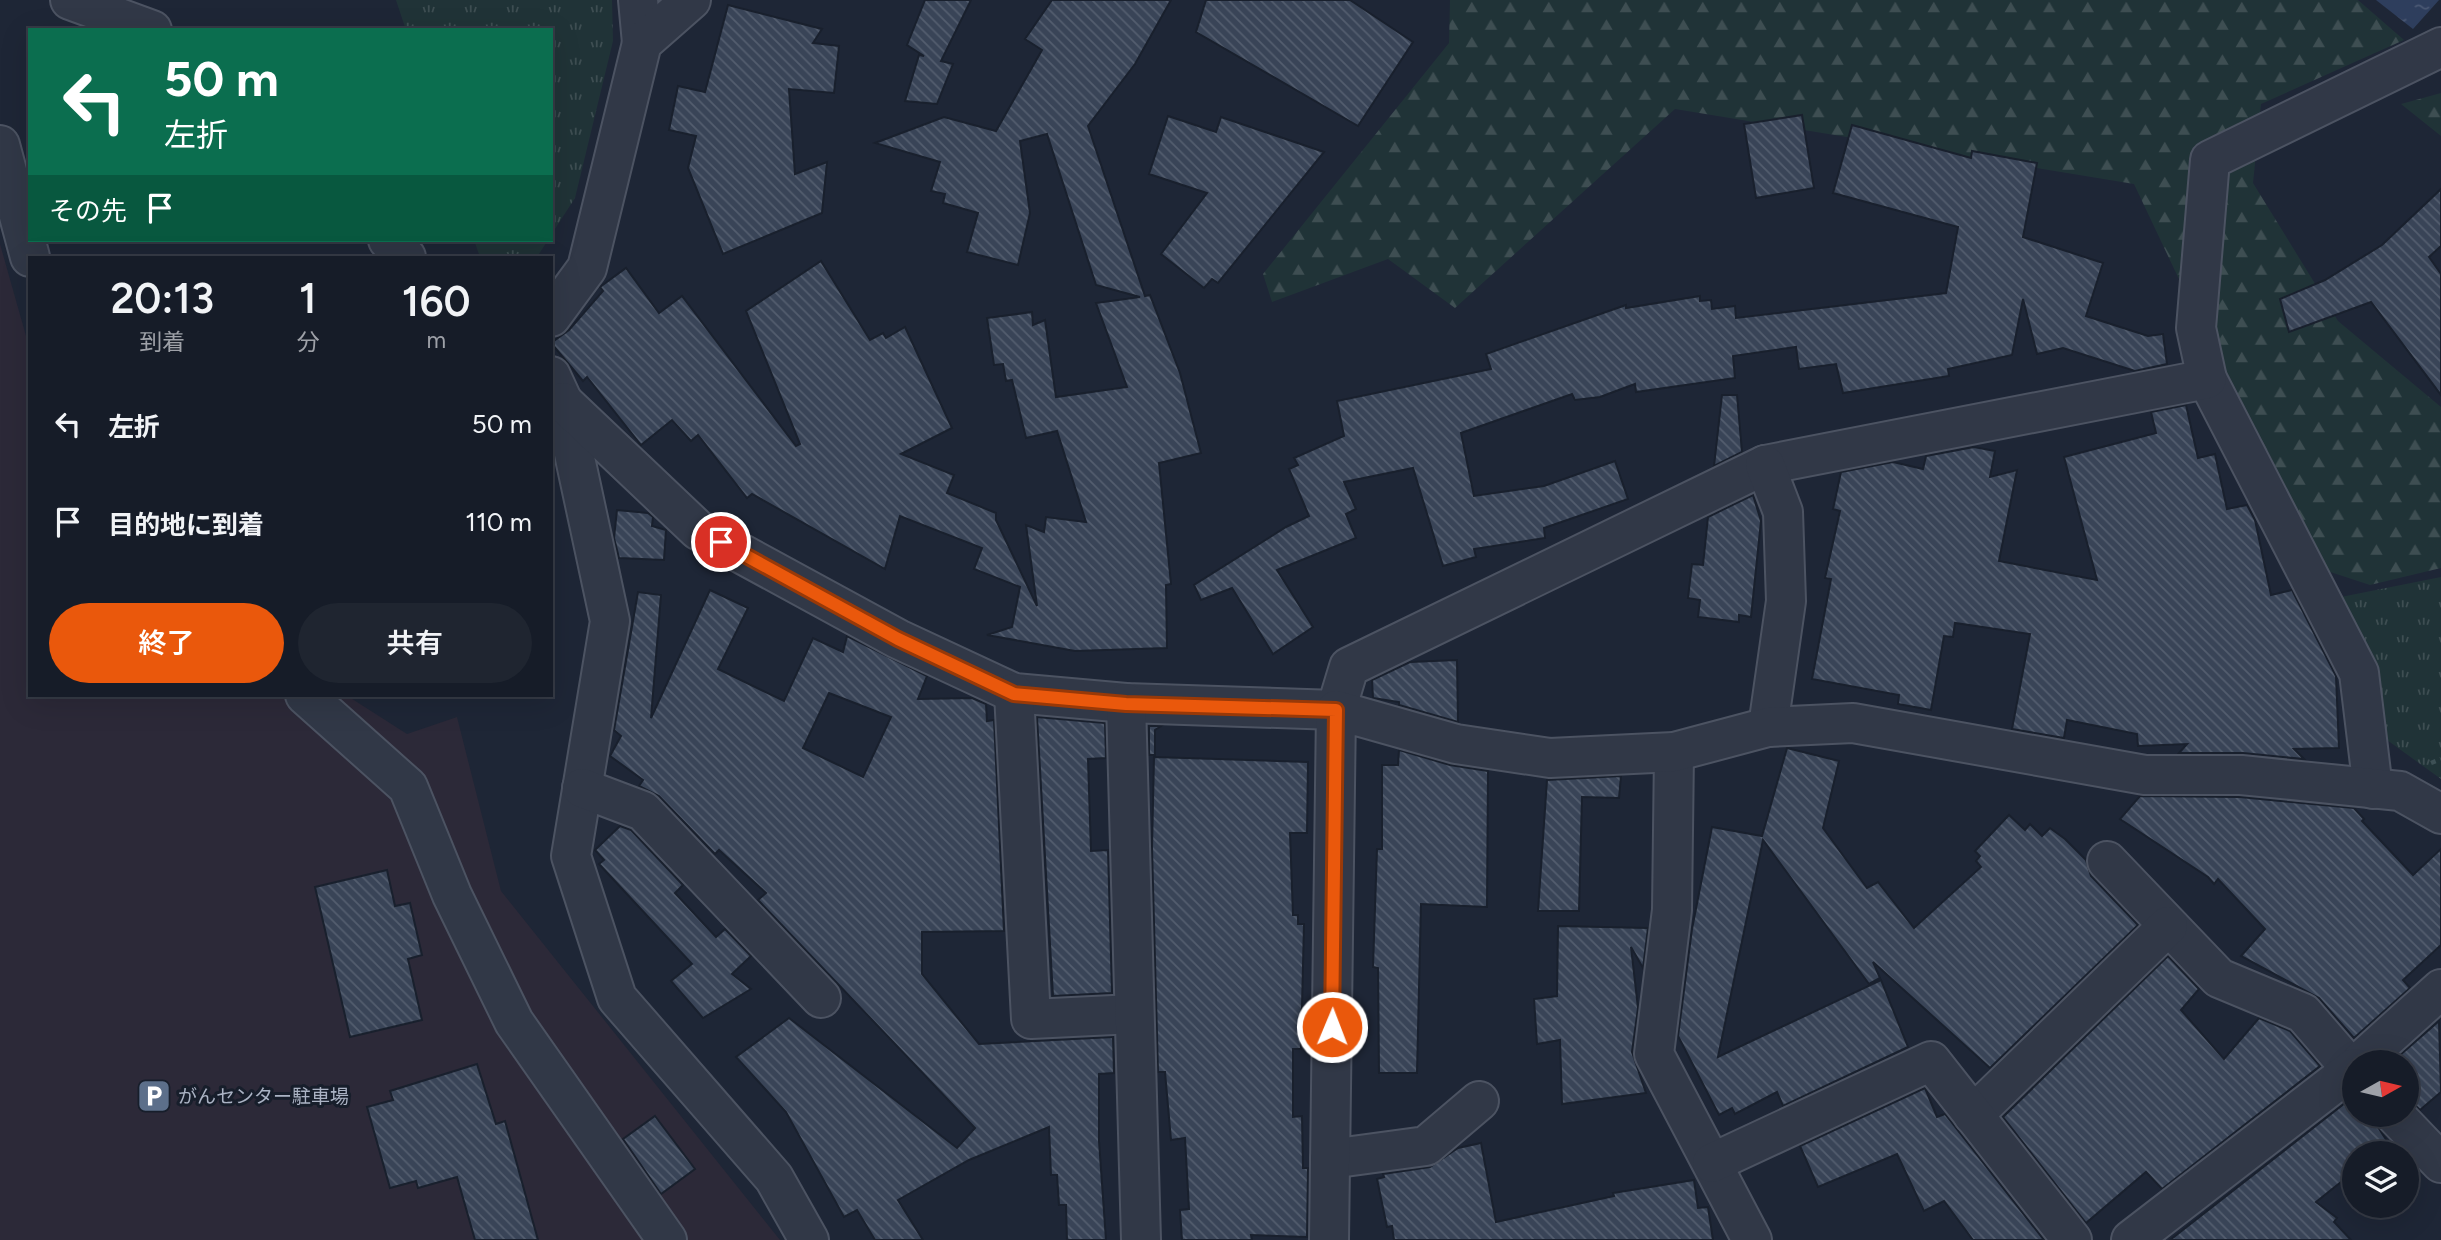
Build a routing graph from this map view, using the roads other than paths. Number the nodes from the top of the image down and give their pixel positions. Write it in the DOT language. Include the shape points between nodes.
graph roads {
  1 [pos="70,0"];
  2 [pos="638,0"];
  3 [pos="691,0"];
  4 [pos="147,28"];
  5 [pos="642,43"];
  6 [pos="2441,47"];
  7 [pos="0,145"];
  8 [pos="390,242"];
  9 [pos="30,256"];
  10 [pos="406,256"];
  11 [pos="553,314"];
  12 [pos="2207,379"];
  13 [pos="557,389"];
  14 [pos="1765,465"];
  15 [pos="1014,694"];
  16 [pos="307,697"];
  17 [pos="1126,704"];
  18 [pos="1336,710"];
  19 [pos="1768,727"];
  20 [pos="1674,752"];
  21 [pos="582,788"];
  22 [pos="2373,789"];
  23 [pos="2441,814"];
  24 [pos="2107,861"];
  25 [pos="2168,926"];
  26 [pos="2441,989"];
  27 [pos="821,998"];
  28 [pos="1134,1014"];
  29 [pos="2375,1050"];
  30 [pos="2342,1054"];
  31 [pos="2342,1078"];
  32 [pos="1479,1101"];
  33 [pos="1973,1115"];
  34 [pos="2406,1127"];
  35 [pos="1330,1159"];
  36 [pos="1712,1163"];
  37 [pos="2441,1163"];
  38 [pos="667,1240"];
  39 [pos="809,1240"];
  40 [pos="1141,1240"];
  41 [pos="1329,1240"];
  42 [pos="1752,1240"];
  43 [pos="2072,1240"];
  44 [pos="2131,1240"];
  1 -- 4 [label="street"];
  2 -- 5 [label="street"];
  3 -- 5 [label="street"];
  5 -- 11 [label="street" via="587,268"];
  6 -- 12 [label="street" via="2210,160 2196,328"];
  7 -- 9 [label="street"];
  8 -- 10 [label="street"];
  12 -- 14 [label="street"];
  12 -- 22 [label="street" via="2359,673"];
  13 -- 15 [label="street" via="698,530 898,639"];
  13 -- 21 [label="street" via="610,621"];
  14 -- 18 [label="street" via="1349,667"];
  14 -- 19 [label="street" via="1783,512 1786,601"];
  15 -- 17 [label="street"];
  15 -- 28 [label="street" via="1031,1018"];
  16 -- 38 [label="street" via="408,787 452,895 514,1022"];
  17 -- 18 [label="street"];
  17 -- 28 [label="street"];
  18 -- 20 [label="street" via="1456,744 1550,758"];
  18 -- 35 [label="street"];
  19 -- 20 [label="street"];
  19 -- 22 [label="street" via="1853,723 2145,775 2241,775"];
  20 -- 36 [label="street" via="1672,910 1654,1054"];
  21 -- 27 [label="street" via="643,811"];
  21 -- 39 [label="street" via="571,856 617,998 774,1178"];
  22 -- 23 [label="street" via="2400,791"];
  24 -- 25 [label="street"];
  25 -- 30 [label="street" via="2219,978 2303,1013"];
  25 -- 33 [label="street"];
  26 -- 29 [label="street"];
  28 -- 40 [label="street"];
  31 -- 44 [label="street"];
  32 -- 35 [label="street" via="1426,1146"];
  33 -- 36 [label="street" via="1931,1061"];
  33 -- 43 [label="street"];
  34 -- 37 [label="street"];
  35 -- 41 [label="street"];
  36 -- 42 [label="street"];
}
